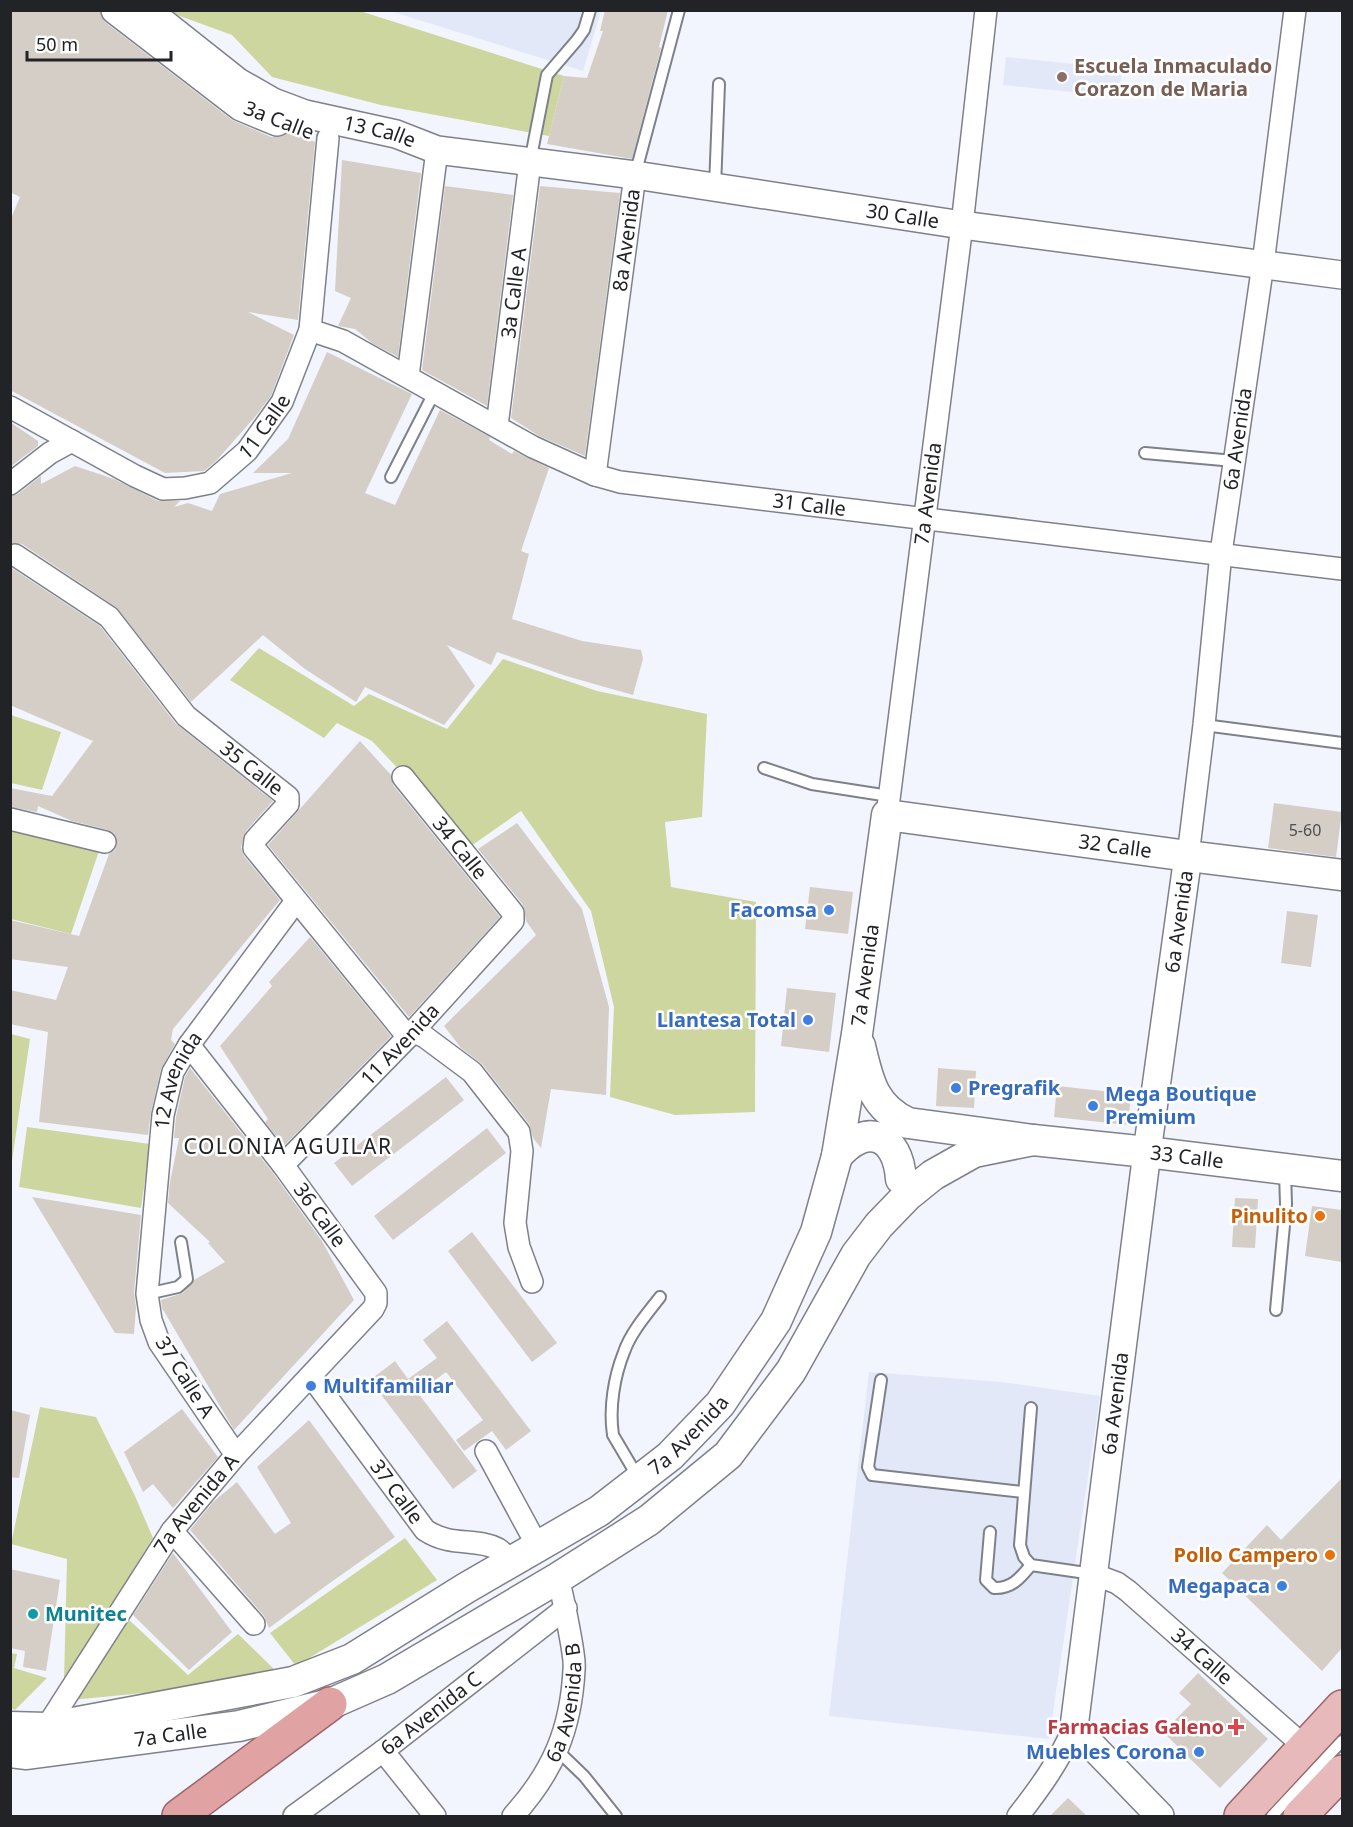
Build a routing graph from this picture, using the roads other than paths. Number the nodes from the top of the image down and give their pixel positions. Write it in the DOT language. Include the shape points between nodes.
graph roads {
  1 [pos="115,10"];
  2 [pos="147,10"];
  3 [pos="590,10"];
  4 [pos="679,10"];
  5 [pos="986,10"];
  6 [pos="1295,10"];
  7 [pos="194,59"];
  8 [pos="719,84"];
  9 [pos="328,138"];
  10 [pos="437,150"];
  11 [pos="464,154"];
  12 [pos="530,162"];
  13 [pos="635,176"];
  14 [pos="715,188"];
  15 [pos="962,225"];
  16 [pos="1263,264"];
  17 [pos="1342,275"];
  18 [pos="310,330"];
  19 [pos="408,376"];
  20 [pos="435,391"];
  21 [pos="10,407"];
  22 [pos="497,426"];
  23 [pos="72,441"];
  24 [pos="1146,453"];
  25 [pos="1234,461"];
  26 [pos="595,475"];
  27 [pos="391,477"];
  28 [pos="10,484"];
  29 [pos="924,518"];
  30 [pos="1221,553"];
  31 [pos="15,555"];
  32 [pos="1342,569"];
  33 [pos="1204,725"];
  34 [pos="1342,743"];
  35 [pos="765,768"];
  36 [pos="403,777"];
  37 [pos="888,806"];
  38 [pos="10,819"];
  39 [pos="105,842"];
  40 [pos="1188,856"];
  41 [pos="1342,875"];
  42 [pos="297,901"];
  43 [pos="513,921"];
  44 [pos="411,1034"];
  45 [pos="857,1034"];
  46 [pos="189,1045"];
  47 [pos="1032,1140"];
  48 [pos="974,1152"];
  49 [pos="1147,1152"];
  50 [pos="837,1156"];
  51 [pos="284,1165"];
  52 [pos="1285,1169"];
  53 [pos="1342,1176"];
  54 [pos="901,1179"];
  55 [pos="181,1242"];
  56 [pos="856,1255"];
  57 [pos="532,1282"];
  58 [pos="147,1294"];
  59 [pos="660,1297"];
  60 [pos="376,1303"];
  61 [pos="1276,1310"];
  62 [pos="311,1376"];
  63 [pos="881,1380"];
  64 [pos="1031,1408"];
  65 [pos="486,1451"];
  66 [pos="236,1455"];
  67 [pos="639,1480"];
  68 [pos="1023,1492"];
  69 [pos="172,1531"];
  70 [pos="990,1532"];
  71 [pos="538,1547"];
  72 [pos="511,1562"];
  73 [pos="1031,1564"];
  74 [pos="1093,1574"];
  75 [pos="558,1578"];
  76 [pos="566,1608"];
  77 [pos="254,1624"];
  78 [pos="293,1683"];
  79 [pos="330,1704"];
  80 [pos="1342,1707"];
  81 [pos="10,1727"];
  82 [pos="1074,1727"];
  83 [pos="46,1728"];
  84 [pos="1342,1742"];
  85 [pos="1305,1747"];
  86 [pos="383,1751"];
  87 [pos="558,1751"];
  88 [pos="16,1759"];
  89 [pos="1340,1778"];
  90 [pos="179,1816"];
  91 [pos="294,1816"];
  92 [pos="435,1816"];
  93 [pos="513,1816"];
  94 [pos="616,1816"];
  95 [pos="1018,1816"];
  96 [pos="1160,1816"];
  97 [pos="1241,1816"];
  98 [pos="1272,1816"];
  99 [pos="1300,1816"];
  1 -- 7 [label="street, 3a Calle"];
  2 -- 7 [label="street, 13 Calle"];
  3 -- 12 [label="lane" via="584,30 547,75"];
  4 -- 13 [label="lane, 8a Avenida"];
  5 -- 15 [label="street, 7a Avenida"];
  6 -- 16 [label="street, 6a Avenida"];
  7 -- 9 [label="street, 3a Calle" via="241,107 288,127"];
  7 -- 10 [label="street, 13 Calle" via="273,102 304,114 396,134"];
  8 -- 14 [label="lane"];
  9 -- 10 [label="street, 3a Calle" via="395,149"];
  9 -- 18 [label="street, 11 Calle"];
  10 -- 11 [label="street, 13 Calle"];
  10 -- 19 [label="street"];
  11 -- 12 [label="street, 30 Calle"];
  12 -- 13 [label="street, 30 Calle"];
  12 -- 22 [label="street, 3a Calle A"];
  13 -- 14 [label="street, 30 Calle"];
  13 -- 26 [label="street, 8a Avenida"];
  14 -- 15 [label="street, 30 Calle"];
  15 -- 16 [label="street, 30 Calle"];
  15 -- 29 [label="street, 7a Avenida"];
  16 -- 17 [label="street, 30 Calle"];
  16 -- 25 [label="street, 6a Avenida"];
  18 -- 19 [label="street, 31 Calle" via="343,341"];
  18 -- 23 [label="street, 11 Calle" via="282,402 247,451 210,483 163,489"];
  19 -- 20 [label="street, 31 Calle"];
  20 -- 22 [label="street, 31 Calle"];
  20 -- 27 [label="lane"];
  21 -- 23 [label="street, 11 Calle"];
  22 -- 26 [label="street, 31 Calle"];
  23 -- 28 [label="street"];
  24 -- 25 [label="lane"];
  25 -- 30 [label="street, 6a Avenida"];
  26 -- 29 [label="street, 31 Calle" via="620,482"];
  29 -- 30 [label="street, 31 Calle"];
  29 -- 37 [label="street, 7a Avenida"];
  30 -- 32 [label="street, 31 Calle"];
  30 -- 33 [label="street, 6a Avenida"];
  31 -- 42 [label="street, 35 Calle" via="109,617 186,716 288,797 288,804 253,844"];
  33 -- 34 [label="lane"];
  33 -- 40 [label="street, 6a Avenida"];
  35 -- 37 [label="lane"];
  36 -- 43 [label="street, 34 Calle" via="513,913"];
  37 -- 40 [label="main road, 32 Calle"];
  37 -- 45 [label="main road, 7a Avenida"];
  38 -- 39 [label="street"];
  40 -- 41 [label="main road, 32 Calle"];
  40 -- 49 [label="street, 6a Avenida"];
  42 -- 44 [label="street, 35 Calle"];
  42 -- 46 [label="street, 12 Avenida"];
  43 -- 44 [label="street, 11 Avenida"];
  44 -- 51 [label="street, 11 Avenida"];
  44 -- 57 [label="street, 35 Calle" via="425,1037 472,1072 519,1132 522,1151 515,1222"];
  45 -- 47 [label="main road, 33 Calle" via="874,1093 896,1117 916,1124"];
  45 -- 50 [label="main road, 7a Avenida"];
  46 -- 51 [label="street, 36 Calle"];
  46 -- 58 [label="street, 12 Avenida" via="173,1072 163,1115"];
  47 -- 48 [label="main road, 7a Avenida"];
  47 -- 49 [label="main road, 33 Calle"];
  48 -- 54 [label="main road" via="947,1156"];
  48 -- 56 [label="main road, 7a Avenida" via="933,1175 907,1196"];
  49 -- 52 [label="main road, 33 Calle"];
  49 -- 74 [label="street, 6a Avenida"];
  50 -- 54 [label="main road" via="858,1138 882,1139 898,1156"];
  50 -- 67 [label="main road, 7a Avenida" via="816,1232 776,1321 720,1404 670,1456"];
  51 -- 60 [label="street, 36 Calle" via="376,1293"];
  52 -- 53 [label="main road, 33 Calle"];
  52 -- 61 [label="lane" via="1286,1204"];
  54 -- 56 [label="main road" via="876,1212"];
  55 -- 58 [label="lane" via="187,1279 178,1287"];
  56 -- 75 [label="main road, 7a Avenida" via="791,1371 728,1455 649,1520"];
  58 -- 66 [label="street, 37 Calle A" via="159,1342"];
  59 -- 67 [label="lane" via="624,1350 614,1383 612,1435"];
  60 -- 62 [label="street, 7a Avenida A"];
  62 -- 66 [label="street, 7a Avenida A"];
  62 -- 72 [label="street, 37 Calle" via="425,1530 447,1541 497,1549"];
  63 -- 68 [label="lane" via="868,1467 872,1475"];
  64 -- 68 [label="lane"];
  65 -- 71 [label="street"];
  66 -- 69 [label="street, 7a Avenida A"];
  67 -- 71 [label="main road, 7a Avenida" via="599,1511"];
  68 -- 73 [label="lane" via="1020,1545"];
  69 -- 77 [label="street"];
  69 -- 83 [label="street, 7a Avenida A"];
  70 -- 73 [label="lane" via="986,1580 994,1588 1012,1585"];
  71 -- 72 [label="main road, 7a Avenida"];
  72 -- 78 [label="main road, 7a Avenida" via="352,1659"];
  73 -- 74 [label="lane"];
  74 -- 82 [label="street, 6a Avenida"];
  74 -- 85 [label="street, 34 Calle" via="1128,1591"];
  75 -- 76 [label="street, 6a Avenida B"];
  75 -- 79 [label="main road, 7a Avenida" via="387,1679"];
  76 -- 86 [label="street, 6a Avenida C"];
  76 -- 87 [label="street, 6a Avenida B" via="575,1668"];
  78 -- 83 [label="main road, 7a Calle"];
  79 -- 88 [label="main road, 7a Calle" via="239,1726"];
  79 -- 90 [label="highway"];
  80 -- 85 [label="main road"];
  81 -- 83 [label="main road, 7a Calle"];
  82 -- 95 [label="street, 6a Avenida" via="1053,1769"];
  82 -- 96 [label="street"];
  83 -- 88 [label="main road"];
  84 -- 98 [label="lane"];
  85 -- 97 [label="main road"];
  86 -- 91 [label="street, 6a Avenida C"];
  86 -- 92 [label="street"];
  87 -- 93 [label="street, 6a Avenida B" via="531,1797"];
  87 -- 94 [label="lane"];
  89 -- 99 [label="main road"];
}
